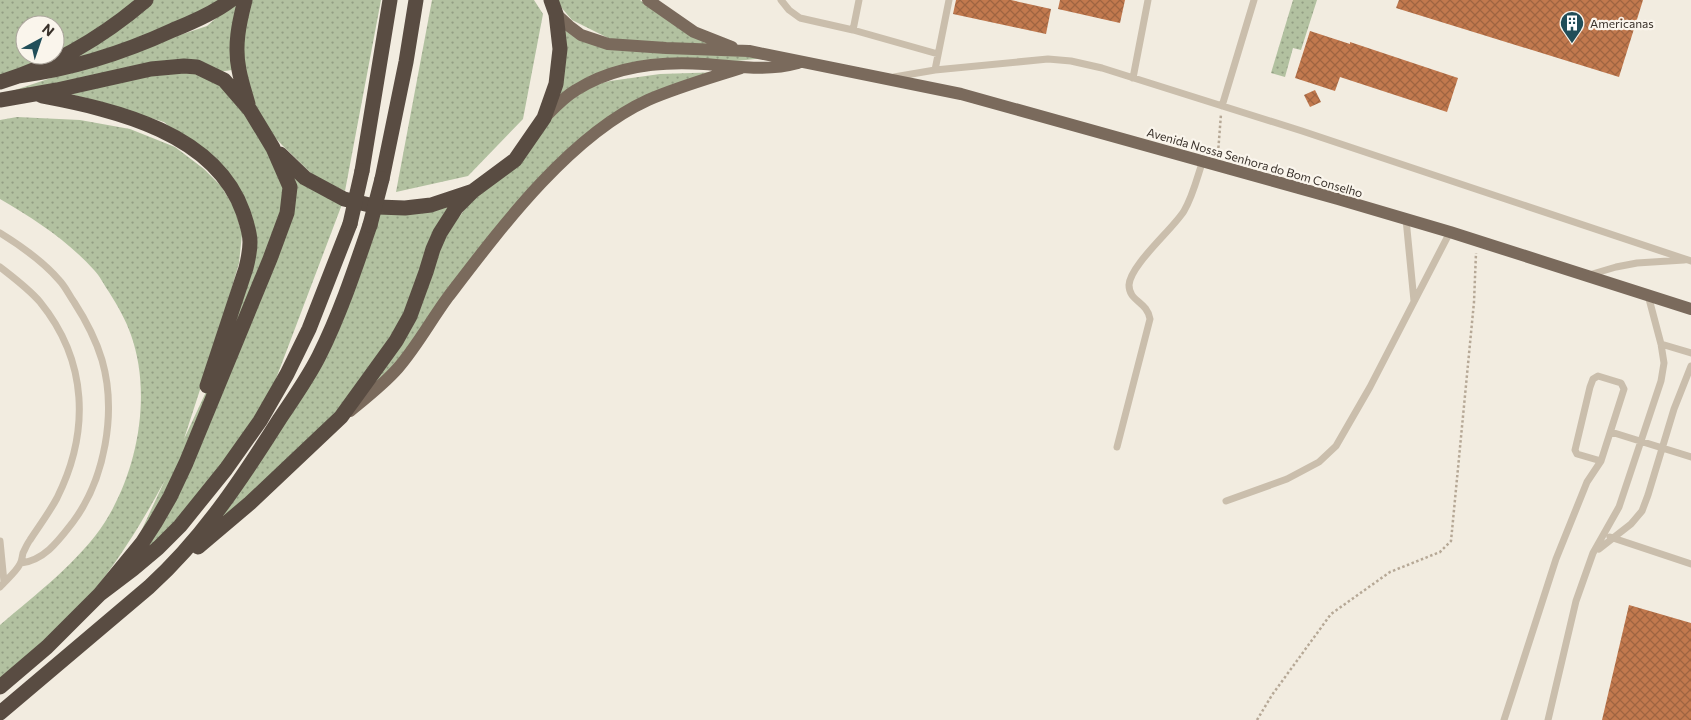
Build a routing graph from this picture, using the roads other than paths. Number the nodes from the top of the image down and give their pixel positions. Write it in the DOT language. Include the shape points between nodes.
graph roads {
  1 [pos="146,0"];
  2 [pos="231,0"];
  3 [pos="245,0"];
  4 [pos="390,0"];
  5 [pos="416,0"];
  6 [pos="648,0"];
  7 [pos="781,0"];
  8 [pos="859,0"];
  9 [pos="949,0"];
  10 [pos="1148,0"];
  11 [pos="1254,0"];
  12 [pos="554,7"];
  13 [pos="853,30"];
  14 [pos="741,50"];
  15 [pos="938,54"];
  16 [pos="806,62"];
  17 [pos="741,68"];
  18 [pos="935,70"];
  19 [pos="18,76"];
  20 [pos="889,78"];
  21 [pos="1133,78"];
  22 [pos="0,82"];
  23 [pos="31,94"];
  24 [pos="0,100"];
  25 [pos="1222,106"];
  26 [pos="250,110"];
  27 [pos="544,118"];
  28 [pos="273,148"];
  29 [pos="1203,160"];
  30 [pos="473,191"];
  31 [pos="1406,219"];
  32 [pos="1450,232"];
  33 [pos="0,233"];
  34 [pos="1689,260"];
  35 [pos="0,267"];
  36 [pos="1587,276"];
  37 [pos="1648,295"];
  38 [pos="1414,301"];
  39 [pos="1691,309"];
  40 [pos="1661,344"];
  41 [pos="1691,353"];
  42 [pos="1691,366"];
  43 [pos="342,417"];
  44 [pos="203,420"];
  45 [pos="1611,432"];
  46 [pos="1641,440"];
  47 [pos="1117,448"];
  48 [pos="1662,448"];
  49 [pos="1691,457"];
  50 [pos="1601,461"];
  51 [pos="1226,501"];
  52 [pos="1605,535"];
  53 [pos="1613,538"];
  54 [pos="0,541"];
  55 [pos="1593,553"];
  56 [pos="21,563"];
  57 [pos="1691,564"];
  58 [pos="172,567"];
  59 [pos="2,585"];
  60 [pos="100,594"];
  61 [pos="0,687"];
  62 [pos="0,713"];
  63 [pos="1504,720"];
  64 [pos="1548,720"];
  1 -- 19 [label="highway" via="87,42"];
  2 -- 19 [label="highway" via="194,21 112,55 48,72"];
  3 -- 26 [label="highway" via="238,32 239,69"];
  4 -- 60 [label="highway, bridge" via="350,224 287,374 226,469 180,526 133,570"];
  5 -- 58 [label="highway, bridge" via="382,179 370,225 339,311 319,356 232,492"];
  6 -- 14 [label="main road" via="694,32"];
  7 -- 13 [label="lane" via="800,18"];
  8 -- 13 [label="lane"];
  9 -- 15 [label="lane"];
  10 -- 21 [label="lane"];
  11 -- 25 [label="lane"];
  12 -- 14 [label="main road" via="569,26 608,44"];
  12 -- 27 [label="highway" via="560,49 556,84"];
  13 -- 15 [label="lane"];
  14 -- 16 [label="main road, Avenida Nossa Senhora do Bom Conselho"];
  15 -- 18 [label="lane"];
  16 -- 17 [label="main road"];
  16 -- 20 [label="main road, Avenida Nossa Senhora do Bom Conselho"];
  17 -- 27 [label="main road" via="704,64 632,67 574,91"];
  17 -- 43 [label="main road" via="647,101 584,143 540,184 500,230 398,367"];
  18 -- 20 [label="lane"];
  18 -- 21 [label="lane" via="1048,59 1071,61"];
  19 -- 22 [label="highway"];
  20 -- 29 [label="main road, Avenida Nossa Senhora do Bom Conselho" via="961,94"];
  21 -- 25 [label="lane"];
  23 -- 24 [label="highway"];
  23 -- 26 [label="highway" via="184,66 197,67 224,80"];
  23 -- 44 [label="highway" via="112,112 154,126 209,162 224,175 238,198 249,234 249,254 200,410"];
  25 -- 34 [label="lane"];
  26 -- 28 [label="highway"];
  27 -- 30 [label="highway" via="515,160"];
  28 -- 30 [label="highway" via="305,178 344,199 378,207 431,205"];
  28 -- 44 [label="highway" via="290,187 287,213"];
  29 -- 31 [label="main road, Avenida Nossa Senhora do Bom Conselho"];
  29 -- 47 [label="lane" via="1183,212 1131,277 1129,285 1133,298 1148,310 1150,319"];
  30 -- 43 [label="highway" via="456,208 440,233 410,316 396,341"];
  31 -- 32 [label="main road, Avenida Nossa Senhora do Bom Conselho"];
  31 -- 38 [label="lane"];
  32 -- 36 [label="main road, Avenida Nossa Senhora do Bom Conselho"];
  32 -- 38 [label="lane"];
  33 -- 56 [label="lane" via="40,261 60,281 90,329 102,360 107,390 105,449 81,512 47,552 38,559"];
  34 -- 36 [label="lane" via="1623,266"];
  35 -- 56 [label="lane" via="40,302 71,355 78,380 80,409 70,467 56,499 28,542"];
  36 -- 37 [label="main road, Avenida Nossa Senhora do Bom Conselho"];
  37 -- 39 [label="main road, Avenida Nossa Senhora do Bom Conselho"];
  37 -- 40 [label="lane"];
  38 -- 51 [label="lane" via="1336,446 1319,462 1287,479"];
  40 -- 41 [label="lane"];
  40 -- 46 [label="lane" via="1664,363 1661,381"];
  42 -- 48 [label="lane"];
  43 -- 58 [label="highway" via="250,504"];
  44 -- 60 [label="highway" via="159,516 142,543"];
  45 -- 46 [label="lane"];
  45 -- 50 [label="lane"];
  45 -- 50 [label="lane" via="1624,389 1621,383 1598,376 1590,387 1575,450 1580,456"];
  46 -- 48 [label="lane"];
  46 -- 52 [label="lane" via="1619,507"];
  48 -- 49 [label="lane"];
  48 -- 53 [label="lane" via="1642,511"];
  50 -- 63 [label="lane" via="1587,482 1556,559"];
  52 -- 53 [label="lane"];
  52 -- 55 [label="lane"];
  53 -- 55 [label="lane"];
  53 -- 57 [label="lane"];
  54 -- 59 [label="lane"];
  55 -- 64 [label="lane" via="1576,601"];
  56 -- 59 [label="lane"];
  58 -- 62 [label="highway"];
  60 -- 61 [label="highway" via="47,647"];
}
